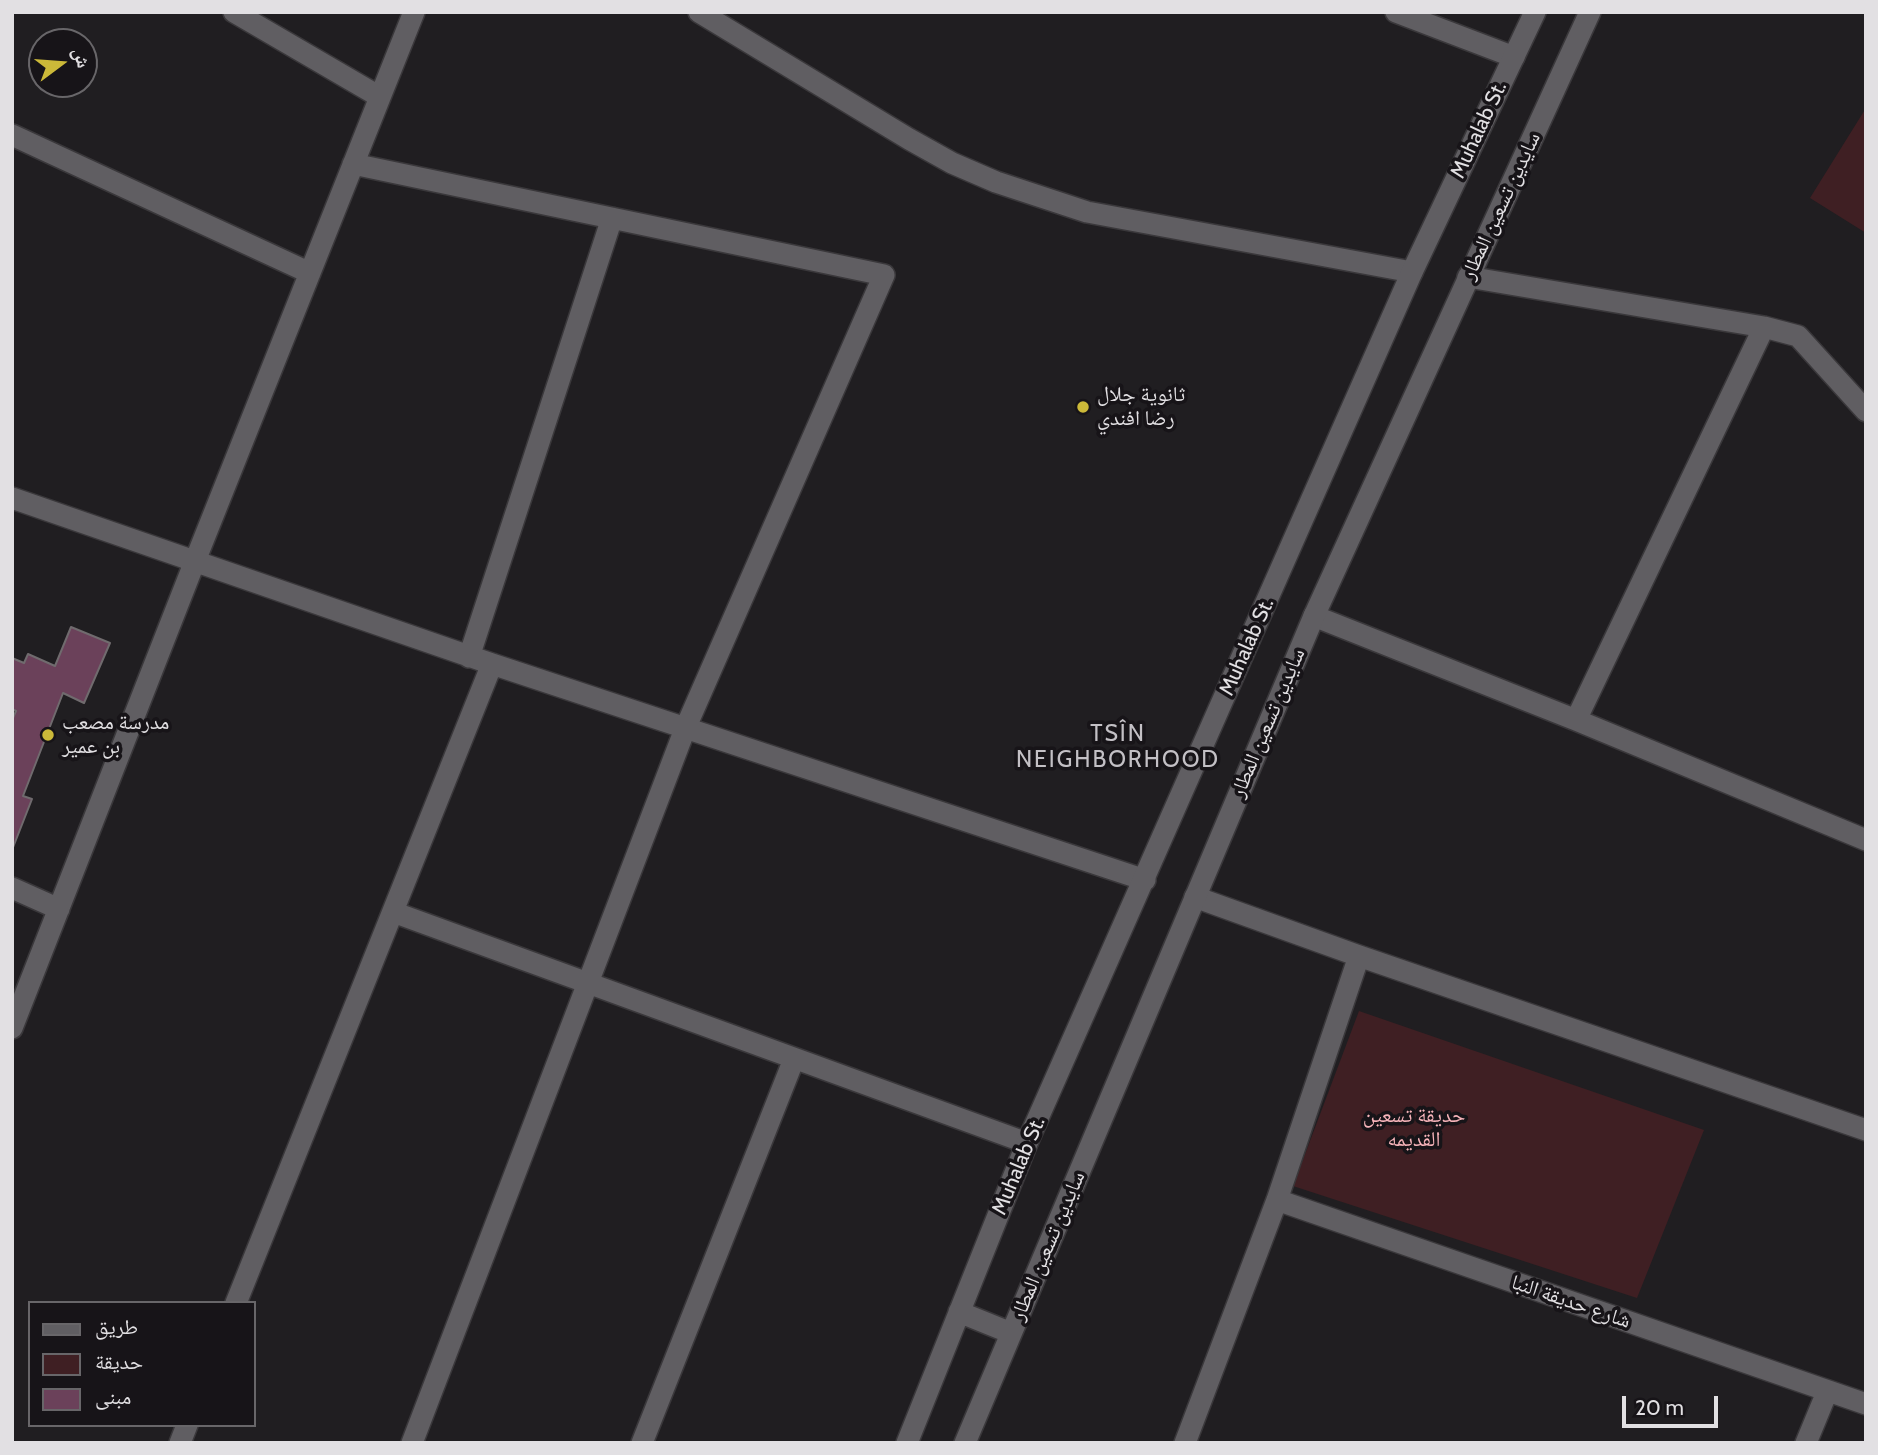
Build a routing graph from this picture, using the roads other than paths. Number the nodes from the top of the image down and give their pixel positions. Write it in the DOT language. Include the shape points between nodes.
graph roads {
  1 [pos="234,12"];
  2 [pos="414,12"];
  3 [pos="699,12"];
  4 [pos="1396,12"];
  5 [pos="1535,12"];
  6 [pos="1586,14"];
  7 [pos="1514,57"];
  8 [pos="380,97"];
  9 [pos="12,135"];
  10 [pos="353,164"];
  11 [pos="612,218"];
  12 [pos="1412,272"];
  13 [pos="310,273"];
  14 [pos="1468,277"];
  15 [pos="1764,327"];
  16 [pos="1866,411"];
  17 [pos="12,498"];
  18 [pos="195,561"];
  19 [pos="1314,616"];
  20 [pos="470,657"];
  21 [pos="492,664"];
  22 [pos="1576,720"];
  23 [pos="685,729"];
  24 [pos="1863,832"];
  25 [pos="1145,880"];
  26 [pos="12,888"];
  27 [pos="1195,897"];
  28 [pos="59,909"];
  29 [pos="393,912"];
  30 [pos="1359,956"];
  31 [pos="588,983"];
  32 [pos="12,1028"];
  33 [pos="794,1059"];
  34 [pos="1866,1130"];
  35 [pos="1027,1143"];
  36 [pos="1276,1199"];
  37 [pos="237,1301"];
  38 [pos="959,1311"];
  39 [pos="1012,1333"];
  40 [pos="1828,1392"];
  41 [pos="1866,1404"];
  42 [pos="412,1443"];
  43 [pos="642,1443"];
  44 [pos="907,1443"];
  45 [pos="965,1443"];
  46 [pos="1185,1443"];
  47 [pos="1806,1443"];
  1 -- 8 [label="street"];
  2 -- 8 [label="street"];
  3 -- 12 [label="street" via="952,163 1018,190 1087,212"];
  4 -- 7 [label="street"];
  5 -- 7 [label="street, Muhalab St."];
  6 -- 14 [label="street, سايدين تسعين المطار"];
  7 -- 12 [label="street, Muhalab St."];
  8 -- 10 [label="street"];
  9 -- 13 [label="street"];
  10 -- 11 [label="street"];
  10 -- 13 [label="street"];
  11 -- 20 [label="street"];
  11 -- 23 [label="street" via="884,275"];
  12 -- 25 [label="street, Muhalab St."];
  13 -- 18 [label="street"];
  14 -- 15 [label="street"];
  14 -- 19 [label="street, سايدين تسعين المطار"];
  15 -- 16 [label="street" via="1798,337"];
  15 -- 22 [label="street"];
  17 -- 18 [label="street"];
  18 -- 20 [label="street"];
  18 -- 28 [label="street"];
  19 -- 22 [label="street"];
  19 -- 27 [label="street, سايدين تسعين المطار"];
  20 -- 21 [label="street"];
  21 -- 23 [label="street"];
  21 -- 29 [label="street"];
  22 -- 24 [label="street"];
  23 -- 25 [label="street"];
  23 -- 31 [label="street"];
  25 -- 35 [label="street, Muhalab St."];
  26 -- 28 [label="street"];
  27 -- 30 [label="street"];
  27 -- 39 [label="street, سايدين تسعين المطار"];
  28 -- 32 [label="street"];
  29 -- 31 [label="street"];
  29 -- 37 [label="street"];
  30 -- 34 [label="street"];
  30 -- 36 [label="street"];
  31 -- 33 [label="street"];
  31 -- 42 [label="street"];
  33 -- 35 [label="street"];
  33 -- 43 [label="street"];
  35 -- 38 [label="street, Muhalab St."];
  36 -- 40 [label="street, شارع حديقة النبا"];
  36 -- 46 [label="street"];
  38 -- 39 [label="street"];
  38 -- 44 [label="street, Muhalab St."];
  39 -- 45 [label="street, سايدين تسعين المطار"];
  40 -- 41 [label="street, شارع حديقة النبا"];
  40 -- 47 [label="street"];
}
